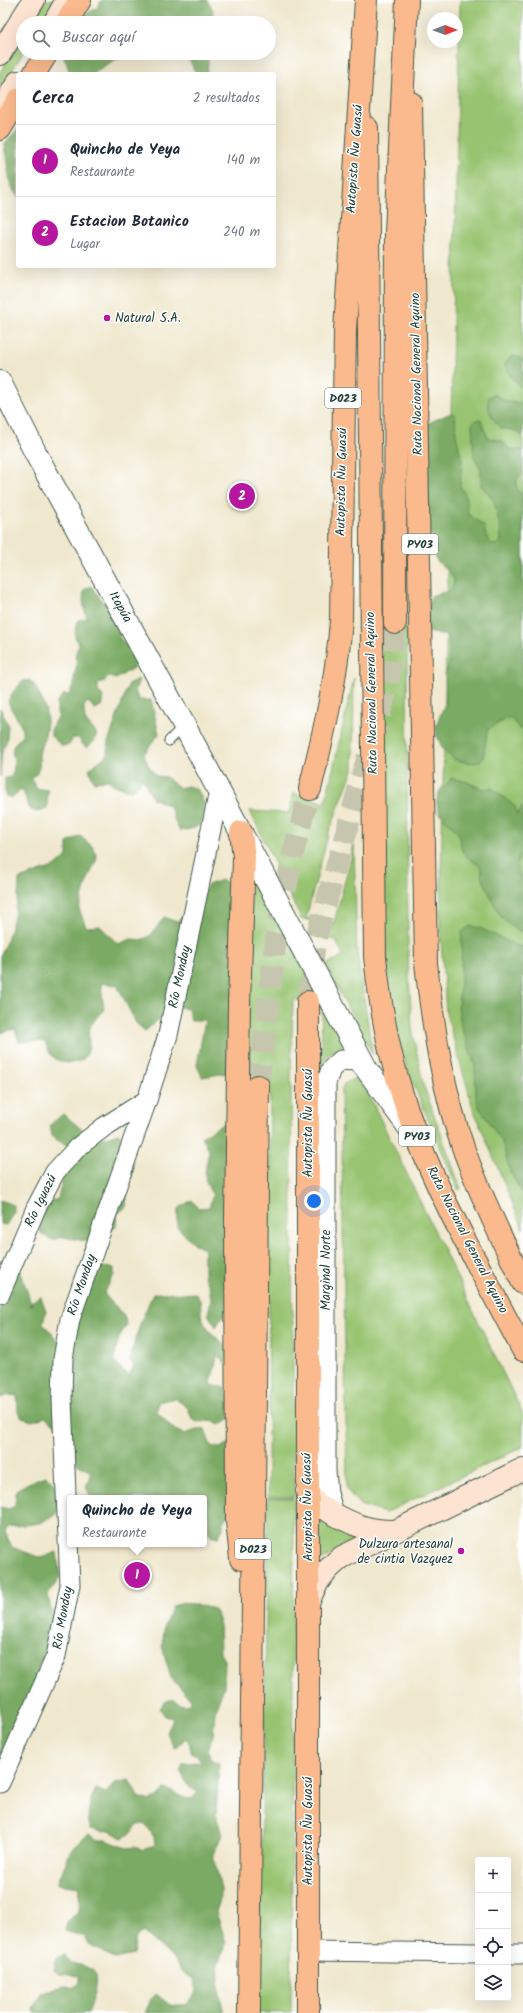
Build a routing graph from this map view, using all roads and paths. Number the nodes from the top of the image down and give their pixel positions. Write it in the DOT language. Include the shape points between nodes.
graph roads {
  1 [pos="34,0"];
  2 [pos="68,0"];
  3 [pos="80,0"];
  4 [pos="407,0"];
  5 [pos="410,0"];
  6 [pos="366,3"];
  7 [pos="24,16"];
  8 [pos="58,16"];
  9 [pos="70,16"];
  10 [pos="16,29"];
  11 [pos="0,54"];
  12 [pos="32,60"];
  13 [pos="43,60"];
  14 [pos="24,72"];
  15 [pos="35,72"];
  16 [pos="16,85"];
  17 [pos="16,103"];
  18 [pos="0,112"];
  19 [pos="0,129"];
  20 [pos="0,382"];
  21 [pos="395,623"];
  22 [pos="184,725"];
  23 [pos="169,741"];
  24 [pos="310,789"];
  25 [pos="219,791"];
  26 [pos="241,832"];
  27 [pos="308,1002"];
  28 [pos="366,1070"];
  29 [pos="258,1086"];
  30 [pos="147,1100"];
  31 [pos="418,1138"];
  32 [pos="523,1283"];
  33 [pos="0,1294"];
  34 [pos="523,1350"];
  35 [pos="523,1469"];
  36 [pos="308,1491"];
  37 [pos="334,1514"];
  38 [pos="67,1516"];
  39 [pos="395,1531"];
  40 [pos="68,1547"];
  41 [pos="309,1600"];
  42 [pos="252,1658"];
  43 [pos="0,1783"];
  44 [pos="308,1951"];
  45 [pos="475,1953"];
  46 [pos="511,1954"];
  47 [pos="523,1954"];
  48 [pos="249,2013"];
  49 [pos="308,2013"];
  1 -- 7 [label="main road"];
  2 -- 8 [label="main road"];
  3 -- 9 [label="highway"];
  4 -- 21 [label="highway" via="396,233"];
  5 -- 32 [label="highway, Ruta Nacional General Aquino / PY03" via="426,963 438,1048 465,1152 491,1218"];
  6 -- 24 [label="highway, Autopista Ñu Guasú / D023" via="344,330 341,620 330,711"];
  6 -- 31 [label="highway, Ruta Nacional General Aquino / PY03" via="375,957 380,1004 389,1047"];
  10 -- 11 [label="main road"];
  12 -- 14 [label="main road"];
  13 -- 15 [label="highway"];
  16 -- 18 [label="main road"];
  17 -- 19 [label="highway"];
  20 -- 22 [label="street, Itapúa" via="40,461"];
  22 -- 23 [label="lane"];
  22 -- 25 [label="street, Itapúa"];
  25 -- 26 [label="street, Itapúa"];
  25 -- 30 [label="street, Río Monday" via="168,1035"];
  26 -- 28 [label="street, Itapúa"];
  26 -- 42 [label="highway" via="244,857 236,1218 237,1521"];
  27 -- 36 [label="highway, Autopista Ñu Guasú"];
  28 -- 31 [label="street, Itapúa"];
  28 -- 37 [label="street, Marginal Norte" via="356,1061 341,1060 331,1069 326,1083 326,1471 328,1493"];
  29 -- 42 [label="highway, D023"];
  30 -- 33 [label="street, Río Iguazú" via="78,1147 55,1172 36,1208"];
  30 -- 38 [label="street, Río Monday" via="70,1319 63,1359 62,1400"];
  31 -- 34 [label="highway, Ruta Nacional General Aquino / PY03" via="451,1210"];
  35 -- 39 [label="main road"];
  36 -- 37 [label="main road" via="312,1500"];
  36 -- 41 [label="highway, Autopista Ñu Guasú"];
  37 -- 39 [label="main road" via="350,1524 366,1529"];
  39 -- 41 [label="main road" via="342,1557 324,1572"];
  40 -- 43 [label="street, Río Monday" via="70,1585 56,1656"];
  41 -- 44 [label="highway, Autopista Ñu Guasú"];
  42 -- 48 [label="highway, D023"];
  44 -- 45 [label="street"];
  44 -- 49 [label="highway, Autopista Ñu Guasú"];
  46 -- 47 [label="street"];
}
